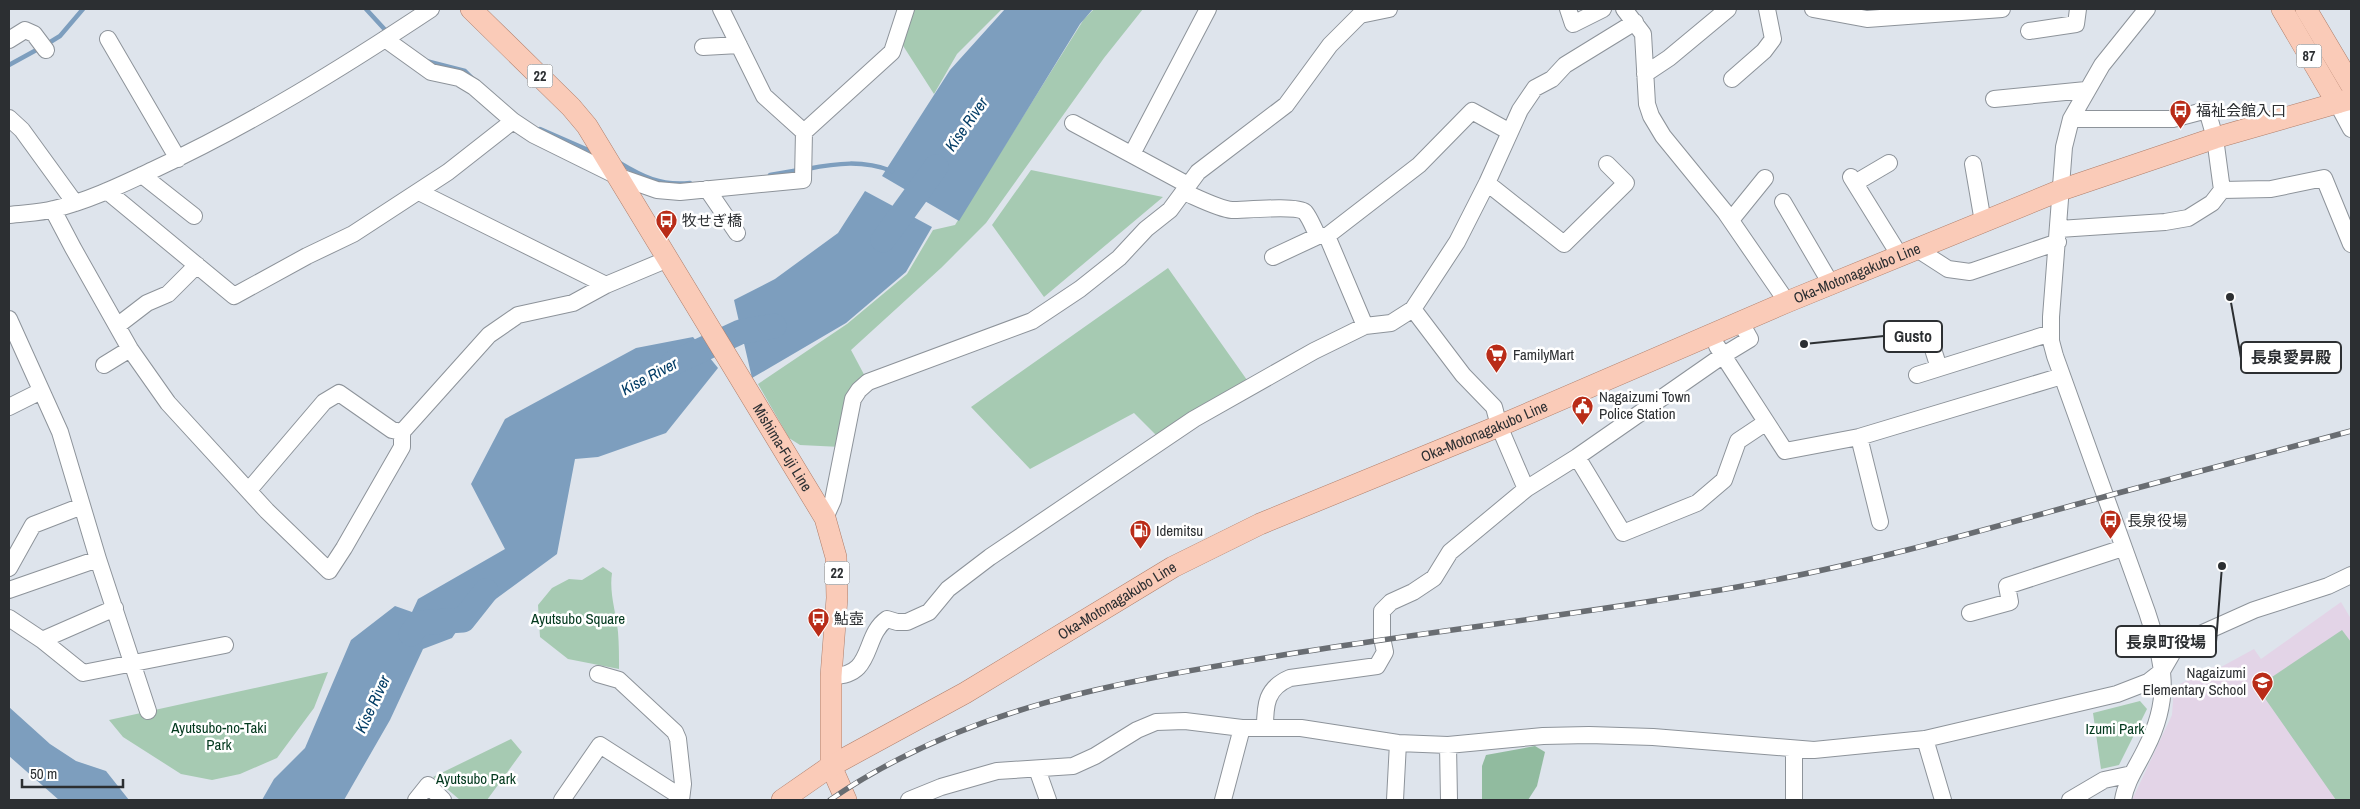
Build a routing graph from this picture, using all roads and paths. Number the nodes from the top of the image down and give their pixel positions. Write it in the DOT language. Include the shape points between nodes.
graph roads {
  1 [pos="432,9"];
  2 [pos="471,9"];
  3 [pos="721,9"];
  4 [pos="906,9"];
  5 [pos="1208,9"];
  6 [pos="1389,9"];
  7 [pos="1568,9"];
  8 [pos="1602,9"];
  9 [pos="1624,9"];
  10 [pos="1728,9"];
  11 [pos="1767,9"];
  12 [pos="1813,9"];
  13 [pos="2002,9"];
  14 [pos="2078,9"];
  15 [pos="2282,9"];
  16 [pos="2306,9"];
  17 [pos="2144,10"];
  18 [pos="1358,12"];
  19 [pos="1635,22"];
  20 [pos="2029,31"];
  21 [pos="108,39"];
  22 [pos="385,39"];
  23 [pos="9,40"];
  24 [pos="738,46"];
  25 [pos="703,47"];
  26 [pos="46,50"];
  27 [pos="1645,74"];
  28 [pos="1732,79"];
  29 [pos="2351,85"];
  30 [pos="2086,90"];
  31 [pos="1994,99"];
  32 [pos="2344,101"];
  33 [pos="9,118"];
  34 [pos="2071,119"];
  35 [pos="513,121"];
  36 [pos="1073,122"];
  37 [pos="2351,129"];
  38 [pos="804,132"];
  39 [pos="1510,132"];
  40 [pos="2215,138"];
  41 [pos="1132,154"];
  42 [pos="178,159"];
  43 [pos="610,163"];
  44 [pos="1889,163"];
  45 [pos="1607,164"];
  46 [pos="1973,164"];
  47 [pos="142,176"];
  48 [pos="1765,178"];
  49 [pos="1487,183"];
  50 [pos="707,188"];
  51 [pos="1186,188"];
  52 [pos="2061,190"];
  53 [pos="2222,190"];
  54 [pos="107,191"];
  55 [pos="419,192"];
  56 [pos="1783,202"];
  57 [pos="75,203"];
  58 [pos="53,210"];
  59 [pos="9,215"];
  60 [pos="194,216"];
  61 [pos="1731,220"];
  62 [pos="1983,222"];
  63 [pos="737,233"];
  64 [pos="2058,235"];
  65 [pos="1323,236"];
  66 [pos="2351,244"];
  67 [pos="1908,252"];
  68 [pos="1273,257"];
  69 [pos="668,259"];
  70 [pos="197,265"];
  71 [pos="1831,284"];
  72 [pos="606,285"];
  73 [pos="1787,302"];
  74 [pos="1413,309"];
  75 [pos="9,319"];
  76 [pos="1741,323"];
  77 [pos="117,326"];
  78 [pos="1365,326"];
  79 [pos="2051,333"];
  80 [pos="1712,336"];
  81 [pos="1932,346"];
  82 [pos="130,349"];
  83 [pos="1722,356"];
  84 [pos="104,365"];
  85 [pos="1938,368"];
  86 [pos="1917,375"];
  87 [pos="2062,376"];
  88 [pos="41,391"];
  89 [pos="9,407"];
  90 [pos="1765,423"];
  91 [pos="1499,426"];
  92 [pos="402,432"];
  93 [pos="1859,437"];
  94 [pos="1577,457"];
  95 [pos="1526,488"];
  96 [pos="249,490"];
  97 [pos="82,506"];
  98 [pos="825,518"];
  99 [pos="1880,522"];
  100 [pos="2123,548"];
  101 [pos="98,559"];
  102 [pos="9,568"];
  103 [pos="2351,575"];
  104 [pos="9,590"];
  105 [pos="114,608"];
  106 [pos="1970,613"];
  107 [pos="9,618"];
  108 [pos="42,640"];
  109 [pos="225,646"];
  110 [pos="133,663"];
  111 [pos="2162,671"];
  112 [pos="598,674"];
  113 [pos="831,676"];
  114 [pos="148,711"];
  115 [pos="1242,728"];
  116 [pos="1265,728"];
  117 [pos="1925,739"];
  118 [pos="1398,743"];
  119 [pos="1448,745"];
  120 [pos="1794,749"];
  121 [pos="831,766"];
  122 [pos="1037,769"];
  123 [pos="2132,774"];
  124 [pos="681,799"];
  125 [pos="416,800"];
  126 [pos="443,800"];
  127 [pos="562,800"];
  128 [pos="782,800"];
  129 [pos="846,800"];
  130 [pos="910,800"];
  131 [pos="1048,800"];
  132 [pos="1223,800"];
  133 [pos="1395,800"];
  134 [pos="1449,800"];
  135 [pos="1794,800"];
  136 [pos="1942,800"];
  137 [pos="2070,800"];
  138 [pos="2123,800"];
  1 -- 22 [label="street"];
  2 -- 43 [label="main road, Mishima-Fuji Line / 22" via="571,107"];
  3 -- 24 [label="street"];
  4 -- 38 [label="street" via="892,52"];
  5 -- 41 [label="street"];
  6 -- 18 [label="street"];
  7 -- 8 [label="street" via="1573,24"];
  9 -- 19 [label="street"];
  10 -- 27 [label="street"];
  11 -- 28 [label="street" via="1773,39"];
  12 -- 13 [label="street" via="1868,19"];
  14 -- 20 [label="street" via="2076,24"];
  15 -- 32 [label="main road, 87"];
  16 -- 29 [label="main road, 87"];
  17 -- 30 [label="street"];
  18 -- 51 [label="street" via="1286,105 1198,172"];
  19 -- 27 [label="street" via="1644,34"];
  19 -- 39 [label="street" via="1565,65 1552,79 1535,88"];
  21 -- 42 [label="street"];
  22 -- 35 [label="street" via="431,72 459,78 474,87"];
  22 -- 42 [label="street" via="246,124"];
  23 -- 26 [label="street" via="25,30 34,34"];
  24 -- 25 [label="street"];
  24 -- 38 [label="street" via="764,96"];
  27 -- 61 [label="street" via="1651,116 1663,136"];
  30 -- 31 [label="street"];
  30 -- 34 [label="street"];
  32 -- 37 [label="street"];
  32 -- 40 [label="main road, Oka-Motonagakubo Line"];
  33 -- 57 [label="street" via="22,130"];
  34 -- 40 [label="street" via="2174,119 2207,110"];
  34 -- 52 [label="street" via="2064,148"];
  35 -- 43 [label="street" via="534,135"];
  35 -- 55 [label="street"];
  36 -- 41 [label="street"];
  38 -- 50 [label="street" via="803,180"];
  39 -- 49 [label="street"];
  39 -- 65 [label="street" via="1472,110 1419,164"];
  40 -- 52 [label="main road, Oka-Motonagakubo Line"];
  40 -- 53 [label="street"];
  41 -- 51 [label="street"];
  42 -- 47 [label="street"];
  43 -- 50 [label="street" via="657,190 680,192"];
  43 -- 69 [label="main road, Mishima-Fuji Line / 22"];
  44 -- 67 [label="street" via="1853,180"];
  45 -- 49 [label="street" via="1626,183 1564,244"];
  46 -- 62 [label="street"];
  47 -- 54 [label="street"];
  47 -- 60 [label="street"];
  48 -- 61 [label="street"];
  49 -- 74 [label="street" via="1457,242"];
  50 -- 63 [label="street"];
  51 -- 65 [label="street" via="1230,210 1298,209"];
  51 -- 98 [label="street" via="1170,210 1146,229 1119,258 1032,321 868,382 859,390 853,399 833,500"];
  52 -- 62 [label="main road, Oka-Motonagakubo Line"];
  52 -- 64 [label="street"];
  53 -- 64 [label="street" via="2212,203 2188,218"];
  53 -- 66 [label="street" via="2271,189 2324,178"];
  54 -- 57 [label="street"];
  54 -- 70 [label="street"];
  55 -- 70 [label="street" via="353,234 234,296"];
  55 -- 72 [label="street"];
  56 -- 71 [label="street"];
  57 -- 58 [label="street"];
  58 -- 59 [label="street"];
  58 -- 77 [label="street"];
  61 -- 73 [label="street"];
  62 -- 67 [label="main road, Oka-Motonagakubo Line"];
  64 -- 67 [label="street" via="1970,272 1948,269"];
  64 -- 79 [label="street"];
  65 -- 68 [label="street"];
  65 -- 78 [label="street"];
  67 -- 71 [label="main road, Oka-Motonagakubo Line"];
  69 -- 72 [label="street"];
  69 -- 98 [label="main road, Mishima-Fuji Line / 22"];
  70 -- 77 [label="street" via="168,294 147,303"];
  71 -- 73 [label="main road, Oka-Motonagakubo Line"];
  72 -- 92 [label="street" via="573,303 518,315 489,335"];
  73 -- 76 [label="main road, Oka-Motonagakubo Line"];
  74 -- 78 [label="street" via="1391,323"];
  74 -- 91 [label="street" via="1463,375 1494,407"];
  75 -- 88 [label="street"];
  76 -- 80 [label="main road, Oka-Motonagakubo Line"];
  76 -- 83 [label="street" via="1750,339"];
  77 -- 82 [label="street"];
  78 -- 113 [label="street" via="1194,419 990,557 948,589 929,612 907,622 887,619 880,624 858,667 846,676"];
  79 -- 85 [label="street"];
  79 -- 87 [label="street"];
  80 -- 83 [label="street"];
  80 -- 91 [label="main road, Oka-Motonagakubo Line"];
  81 -- 85 [label="street"];
  82 -- 84 [label="street"];
  82 -- 96 [label="street" via="168,403"];
  83 -- 90 [label="street"];
  83 -- 94 [label="street"];
  85 -- 86 [label="street"];
  87 -- 93 [label="street"];
  87 -- 100 [label="street"];
  88 -- 89 [label="street"];
  88 -- 97 [label="street" via="60,432"];
  90 -- 93 [label="street" via="1785,451"];
  90 -- 94 [label="street" via="1738,441 1724,480 1697,503 1622,533"];
  91 -- 95 [label="street"];
  91 -- 121 [label="main road, Oka-Motonagakubo Line" via="1260,524 1173,567 965,693"];
  92 -- 96 [label="street" via="392,430 339,393 324,402"];
  92 -- 96 [label="street" via="402,447 328,571"];
  93 -- 99 [label="street"];
  94 -- 95 [label="street"];
  95 -- 116 [label="street" via="1450,552 1434,578 1382,610 1385,652 1377,666 1290,678 1278,683 1270,693"];
  97 -- 101 [label="street"];
  97 -- 102 [label="street" via="33,525"];
  98 -- 113 [label="main road, Mishima-Fuji Line / 22" via="836,557 837,598"];
  100 -- 106 [label="street" via="2007,586 2010,602"];
  100 -- 111 [label="street" via="2158,644"];
  101 -- 104 [label="street"];
  101 -- 105 [label="street"];
  103 -- 111 [label="street" via="2328,586 2254,610 2187,640 2173,652"];
  105 -- 108 [label="street"];
  105 -- 110 [label="street"];
  107 -- 108 [label="street"];
  108 -- 110 [label="street" via="83,674"];
  109 -- 110 [label="street"];
  110 -- 114 [label="street"];
  111 -- 117 [label="street" via="2148,682 2117,694"];
  111 -- 123 [label="street" via="2160,720"];
  112 -- 124 [label="street" via="619,680 675,732 683,784"];
  113 -- 121 [label="main road, Mishima-Fuji Line / 22"];
  115 -- 116 [label="street"];
  115 -- 122 [label="street" via="1185,720 1156,722 1072,766"];
  115 -- 132 [label="street"];
  116 -- 118 [label="street" via="1301,728"];
  117 -- 120 [label="street" via="1864,747"];
  117 -- 136 [label="street"];
  118 -- 119 [label="street"];
  118 -- 133 [label="street"];
  119 -- 120 [label="street" via="1589,735"];
  119 -- 134 [label="street"];
  120 -- 135 [label="street"];
  121 -- 128 [label="main road, Oka-Motonagakubo Line"];
  121 -- 129 [label="main road, 22"];
  122 -- 130 [label="street" via="997,771 941,787"];
  122 -- 131 [label="street"];
  123 -- 137 [label="street" via="2104,780"];
  123 -- 138 [label="street"];
  124 -- 127 [label="street" via="600,745"];
  125 -- 126 [label="street" via="428,785"];
}
